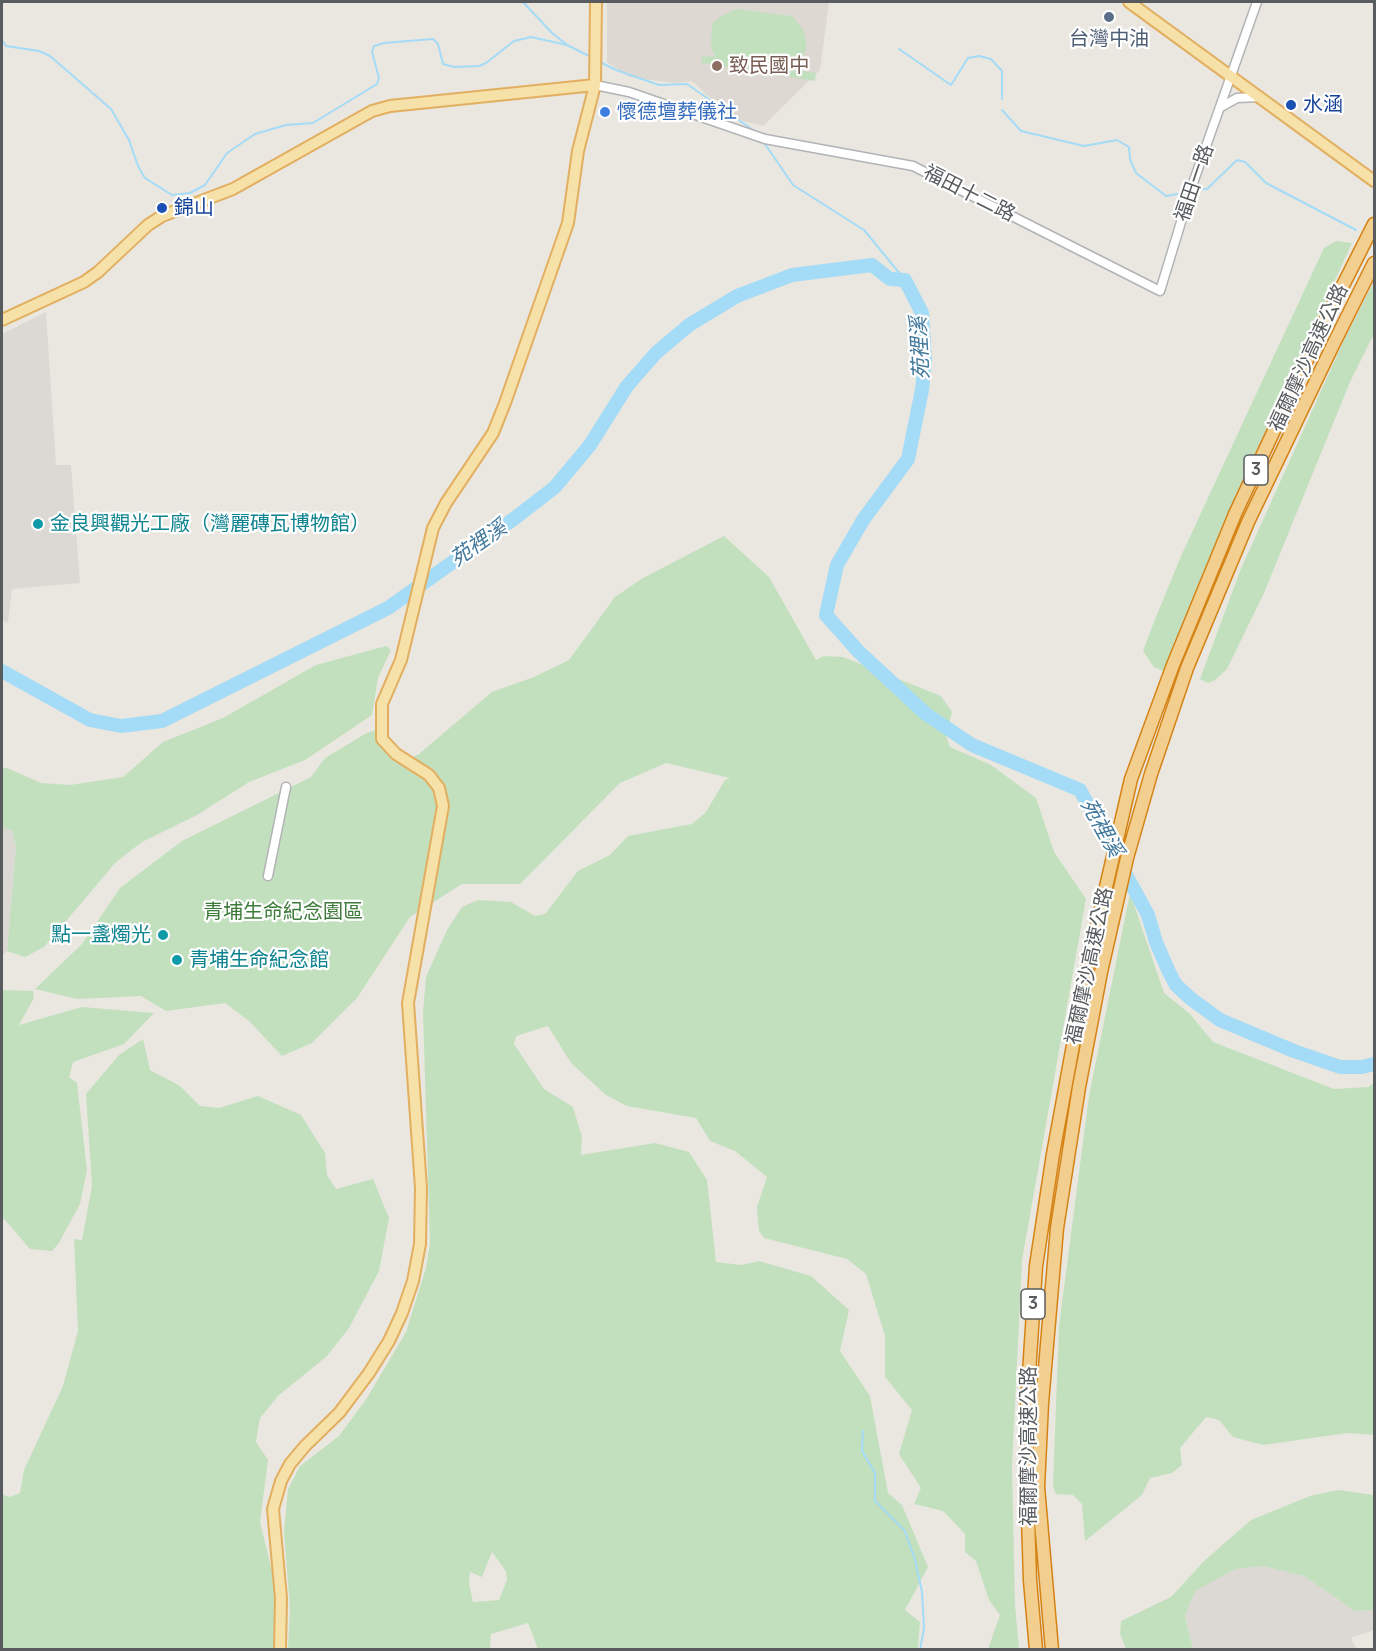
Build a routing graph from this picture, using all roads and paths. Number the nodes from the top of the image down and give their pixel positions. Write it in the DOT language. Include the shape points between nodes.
graph roads {
  1 [pos="596,2"];
  2 [pos="1129,2"];
  3 [pos="1257,2"];
  4 [pos="1231,76"];
  5 [pos="595,86"];
  6 [pos="1259,97"];
  7 [pos="1221,107"];
  8 [pos="1374,181"];
  9 [pos="1374,224"];
  10 [pos="1374,263"];
  11 [pos="1160,291"];
  12 [pos="2,320"];
  13 [pos="286,787"];
  14 [pos="268,876"];
  15 [pos="1036,1646"];
  16 [pos="1052,1646"];
  17 [pos="280,1650"];
  1 -- 5 [label="main road"];
  2 -- 4 [label="main road"];
  3 -- 4 [label="street, 福田一路"];
  4 -- 6 [label="main road"];
  4 -- 7 [label="street, 福田一路"];
  5 -- 11 [label="street, 福田十二路" via="628,92 765,139 913,166"];
  5 -- 12 [label="main road" via="372,111 233,189 162,216 84,282"];
  5 -- 17 [label="main road" via="578,151 568,223 493,433 433,528 401,660 382,704 382,739 396,754 429,775 440,788 443,806 408,1003 421,1188 420,1244 413,1281 389,1341 339,1413 290,1464 281,1481 273,1509 281,1598"];
  6 -- 7 [label="street" via="1237,98"];
  6 -- 8 [label="main road"];
  7 -- 11 [label="street, 福田一路"];
  9 -- 15 [label="highway, 福爾摩沙高速公路 / 3" via="1235,514 1131,779 1087,969 1036,1266 1027,1404 1030,1580"];
  10 -- 16 [label="highway, 福爾摩沙高速公路 / 3" via="1248,522 1187,668 1127,858 1079,1087 1057,1228 1038,1487"];
  13 -- 14 [label="street"];
}
